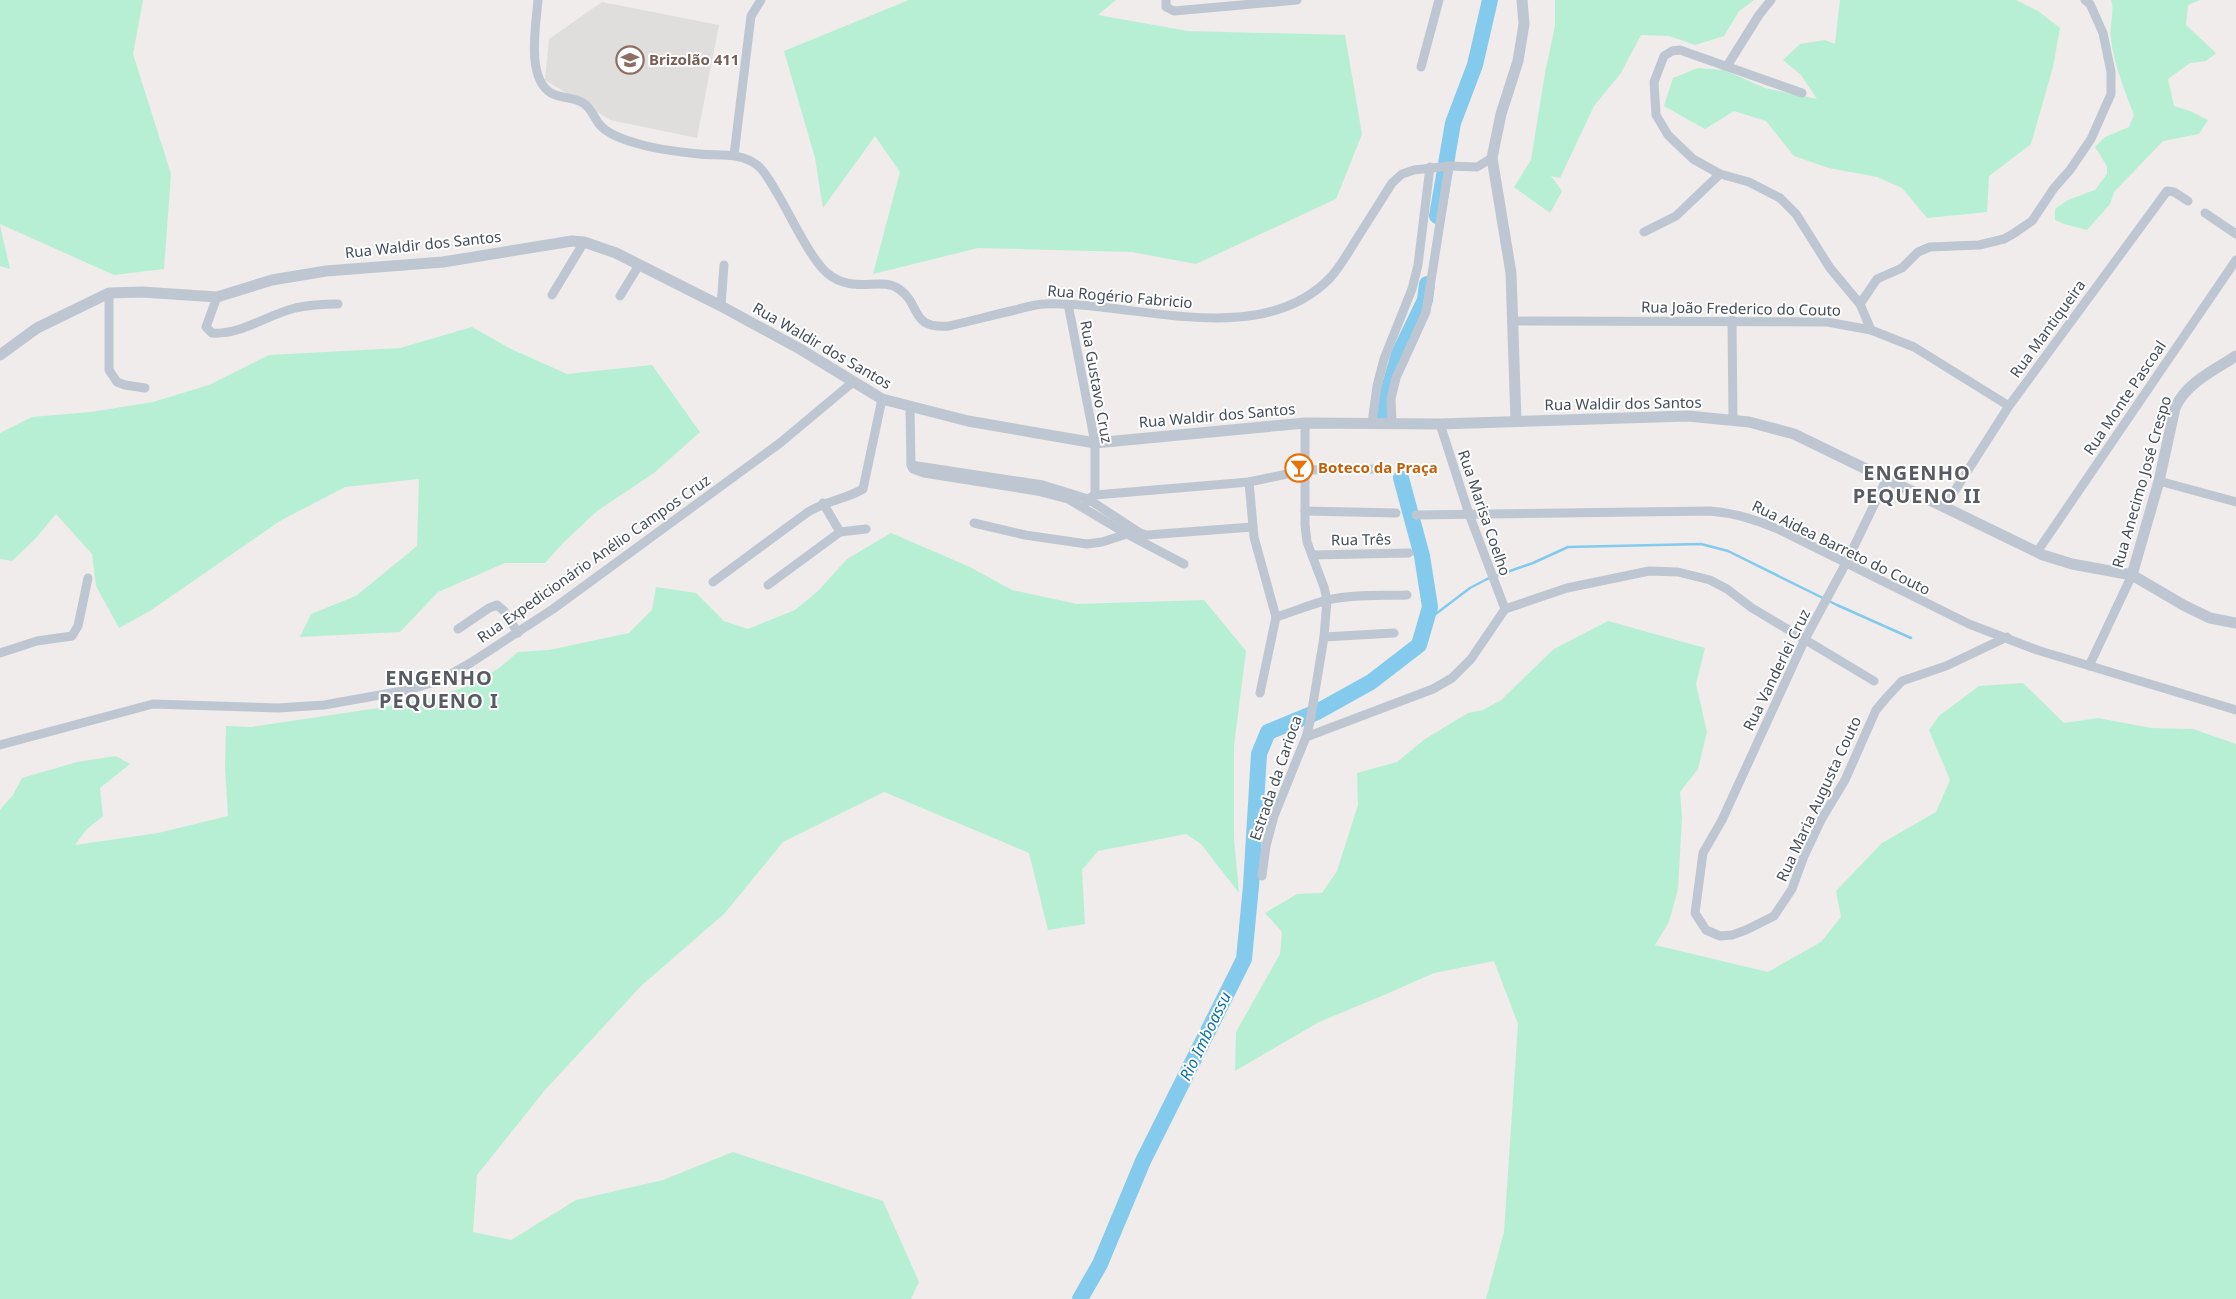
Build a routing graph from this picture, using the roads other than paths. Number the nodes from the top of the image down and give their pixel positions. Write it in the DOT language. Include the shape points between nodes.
graph roads {
  1 [pos="538,0"];
  2 [pos="761,0"];
  3 [pos="1166,0"];
  4 [pos="1297,0"];
  5 [pos="1439,0"];
  6 [pos="1522,0"];
  7 [pos="1771,0"];
  8 [pos="2085,0"];
  9 [pos="1727,66"];
  10 [pos="1421,67"];
  11 [pos="1802,93"];
  12 [pos="734,155"];
  13 [pos="1492,158"];
  14 [pos="1449,166"];
  15 [pos="1430,167"];
  16 [pos="1720,174"];
  17 [pos="2188,200"];
  18 [pos="2204,213"];
  19 [pos="1644,232"];
  20 [pos="2236,234"];
  21 [pos="584,242"];
  22 [pos="2236,260"];
  23 [pos="639,265"];
  24 [pos="724,265"];
  25 [pos="109,293"];
  26 [pos="552,294"];
  27 [pos="620,296"];
  28 [pos="217,297"];
  29 [pos="338,304"];
  30 [pos="1068,304"];
  31 [pos="1860,304"];
  32 [pos="721,306"];
  33 [pos="1732,320"];
  34 [pos="1512,321"];
  35 [pos="1871,330"];
  36 [pos="0,355"];
  37 [pos="2236,356"];
  38 [pos="853,382"];
  39 [pos="145,388"];
  40 [pos="882,399"];
  41 [pos="2009,406"];
  42 [pos="910,408"];
  43 [pos="1733,420"];
  44 [pos="1516,421"];
  45 [pos="1305,423"];
  46 [pos="1372,423"];
  47 [pos="1392,423"];
  48 [pos="1440,424"];
  49 [pos="1095,443"];
  50 [pos="1377,469"];
  51 [pos="1306,470"];
  52 [pos="1886,478"];
  53 [pos="1249,482"];
  54 [pos="2159,482"];
  55 [pos="1089,501"];
  56 [pos="2236,502"];
  57 [pos="823,503"];
  58 [pos="1945,506"];
  59 [pos="1305,511"];
  60 [pos="1396,513"];
  61 [pos="1469,514"];
  62 [pos="1416,515"];
  63 [pos="974,523"];
  64 [pos="1252,527"];
  65 [pos="866,529"];
  66 [pos="840,532"];
  67 [pos="1127,534"];
  68 [pos="2037,552"];
  69 [pos="1409,553"];
  70 [pos="1312,555"];
  71 [pos="1846,563"];
  72 [pos="1184,564"];
  73 [pos="2132,575"];
  74 [pos="88,578"];
  75 [pos="713,582"];
  76 [pos="768,585"];
  77 [pos="1407,595"];
  78 [pos="1327,600"];
  79 [pos="1505,609"];
  80 [pos="1276,617"];
  81 [pos="2236,623"];
  82 [pos="458,629"];
  83 [pos="518,633"];
  84 [pos="1394,633"];
  85 [pos="1324,637"];
  86 [pos="2007,637"];
  87 [pos="1805,639"];
  88 [pos="0,654"];
  89 [pos="2089,666"];
  90 [pos="1874,681"];
  91 [pos="1260,694"];
  92 [pos="2236,710"];
  93 [pos="1306,737"];
  94 [pos="0,745"];
  95 [pos="1699,875"];
  96 [pos="1262,876"];
  1 -- 12 [label="street, Rua Rogério Fabricio" via="534,42 537,70 541,84 549,91 583,102 601,126 638,144 673,152"];
  2 -- 12 [label="street" via="751,16"];
  3 -- 4 [label="street" via="1166,7 1174,10"];
  5 -- 10 [label="street"];
  6 -- 13 [label="street" via="1524,24 1518,62 1501,114"];
  7 -- 9 [label="street"];
  8 -- 31 [label="street" via="2103,33 2111,72 2111,94 2091,139 2070,170 2032,221 2013,234 1979,246 1930,247 1918,252 1902,268 1877,279"];
  9 -- 11 [label="street"];
  9 -- 16 [label="street" via="1680,50 1672,51 1664,56 1654,82 1656,115 1668,135 1693,159"];
  12 -- 30 [label="street, Rua Rogério Fabricio" via="751,161 767,176 826,272 846,284 897,288 906,295 925,323 935,327 949,326 1043,303"];
  13 -- 14 [label="street, Rua Rogério Fabricio" via="1477,167"];
  13 -- 34 [label="street" via="1511,274"];
  14 -- 15 [label="street, Rua Rogério Fabricio"];
  14 -- 47 [label="street" via="1426,312 1396,378 1391,399"];
  15 -- 30 [label="street, Rua Rogério Fabricio" via="1397,178 1329,278 1307,295 1278,310 1254,315 1185,318"];
  15 -- 46 [label="street" via="1418,265 1412,289 1384,359"];
  16 -- 19 [label="street" via="1676,216"];
  16 -- 31 [label="street" via="1765,188 1780,198 1796,214 1830,268"];
  17 -- 41 [label="street, Rua Mantiqueira" via="2167,192"];
  18 -- 20 [label="street"];
  21 -- 23 [label="street, Rua Waldir dos Santos"];
  21 -- 26 [label="street"];
  21 -- 28 [label="street, Rua Waldir dos Santos" via="572,241 443,262 326,271 272,280"];
  22 -- 68 [label="street, Rua Monte Pascoal"];
  23 -- 27 [label="street"];
  23 -- 32 [label="street, Rua Waldir dos Santos"];
  24 -- 32 [label="street"];
  25 -- 28 [label="street, Rua Waldir dos Santos"];
  25 -- 36 [label="street, Rua Waldir dos Santos" via="37,328"];
  25 -- 39 [label="street" via="109,370 117,382"];
  28 -- 29 [label="street" via="206,327 212,333 234,331 294,309"];
  30 -- 49 [label="street, Rua Gustavo Cruz"];
  31 -- 35 [label="street"];
  32 -- 38 [label="street, Rua Waldir dos Santos"];
  33 -- 34 [label="street, Rua João Frederico do Couto"];
  33 -- 35 [label="street, Rua João Frederico do Couto" via="1827,322"];
  33 -- 43 [label="street"];
  34 -- 44 [label="street"];
  35 -- 41 [label="street, Rua João Frederico do Couto" via="1914,348"];
  37 -- 54 [label="street, Rua Anecimo José Crespo" via="2180,397"];
  38 -- 40 [label="street, Rua Waldir dos Santos"];
  38 -- 83 [label="street, Rua Expedicionário Anélio Campos Cruz" via="780,443"];
  40 -- 42 [label="street, Rua Waldir dos Santos"];
  40 -- 57 [label="street" via="863,489"];
  41 -- 58 [label="street, Rua Mantiqueira"];
  42 -- 49 [label="street, Rua Waldir dos Santos"];
  42 -- 55 [label="street" via="912,467 1043,485"];
  43 -- 44 [label="street, Rua Waldir dos Santos" via="1688,416"];
  43 -- 52 [label="street, Rua Waldir dos Santos" via="1794,434"];
  44 -- 48 [label="street, Rua Waldir dos Santos"];
  45 -- 46 [label="street, Rua Waldir dos Santos"];
  45 -- 49 [label="street, Rua Waldir dos Santos"];
  45 -- 51 [label="street, Estrada da Carioca"];
  46 -- 47 [label="street, Rua Waldir dos Santos"];
  47 -- 48 [label="street, Rua Waldir dos Santos"];
  48 -- 61 [label="street, Rua Marisa Coelho"];
  49 -- 55 [label="street, Rua Gustavo Cruz"];
  50 -- 51 [label="street"];
  51 -- 53 [label="street"];
  51 -- 59 [label="street, Estrada da Carioca"];
  52 -- 58 [label="street, Rua Waldir dos Santos"];
  52 -- 71 [label="street, Rua Vanderlei Cruz"];
  53 -- 55 [label="street"];
  53 -- 64 [label="street"];
  54 -- 56 [label="street"];
  54 -- 73 [label="street, Rua Anecimo José Crespo"];
  55 -- 64 [label="street" via="1147,535"];
  55 -- 67 [label="street"];
  57 -- 66 [label="street"];
  57 -- 75 [label="street"];
  58 -- 68 [label="street, Rua Waldir dos Santos"];
  59 -- 60 [label="street"];
  59 -- 70 [label="street, Estrada da Carioca" via="1306,534"];
  61 -- 62 [label="street, Rua Aidea Barreto do Couto"];
  61 -- 71 [label="street, Rua Aidea Barreto do Couto" via="1732,513 1752,518"];
  61 -- 79 [label="street, Rua Marisa Coelho"];
  63 -- 67 [label="street" via="1087,544"];
  64 -- 80 [label="street"];
  65 -- 66 [label="street"];
  66 -- 76 [label="street"];
  67 -- 72 [label="street"];
  68 -- 73 [label="street, Rua Waldir dos Santos" via="2072,564"];
  69 -- 70 [label="street, Rua Três"];
  70 -- 78 [label="street, Estrada da Carioca"];
  71 -- 86 [label="street, Rua Aidea Barreto do Couto" via="1969,624"];
  71 -- 87 [label="street, Rua Vanderlei Cruz"];
  73 -- 81 [label="street" via="2210,618"];
  73 -- 89 [label="street, Rua Anecimo José Crespo"];
  74 -- 88 [label="street" via="78,626 72,636 37,641"];
  77 -- 78 [label="street" via="1346,596"];
  78 -- 80 [label="street"];
  78 -- 85 [label="street, Estrada da Carioca"];
  79 -- 87 [label="street" via="1567,588 1620,576 1649,571 1678,572 1710,580"];
  79 -- 93 [label="street" via="1471,659 1452,678 1432,689"];
  80 -- 91 [label="street"];
  82 -- 83 [label="street" via="497,605"];
  83 -- 94 [label="street, Rua Expedicionário Anélio Campos Cruz" via="441,680 408,690 324,705 278,708 153,704"];
  84 -- 85 [label="street"];
  85 -- 93 [label="street, Estrada da Carioca"];
  86 -- 89 [label="street, Rua Aidea Barreto do Couto"];
  86 -- 95 [label="street, Rua Maria Augusta Couto" via="1946,666 1902,681 1876,710 1846,780 1804,856 1792,889 1774,916 1732,935 1720,936 1706,930 1695,913"];
  87 -- 90 [label="street"];
  87 -- 95 [label="street, Rua Vanderlei Cruz" via="1722,820 1703,854"];
  89 -- 92 [label="street, Rua Aidea Barreto do Couto"];
  93 -- 96 [label="street, Estrada da Carioca" via="1274,816"];
}
